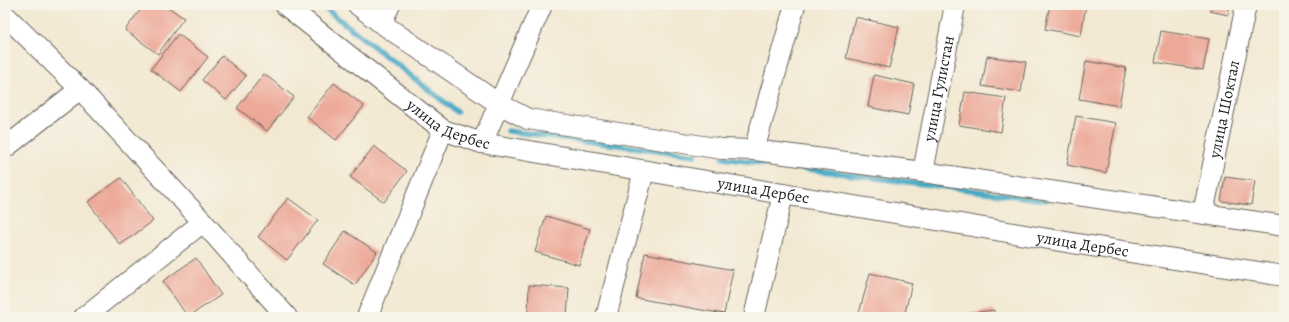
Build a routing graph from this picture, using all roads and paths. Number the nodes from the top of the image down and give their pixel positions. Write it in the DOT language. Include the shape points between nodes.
graph roads {
  1 [pos="285,5"];
  2 [pos="358,5"];
  3 [pos="390,5"];
  4 [pos="542,5"];
  5 [pos="795,5"];
  6 [pos="955,5"];
  7 [pos="1246,5"];
  8 [pos="5,15"];
  9 [pos="381,23"];
  10 [pos="80,89"];
  11 [pos="499,104"];
  12 [pos="443,130"];
  13 [pos="482,143"];
  14 [pos="5,148"];
  15 [pos="754,150"];
  16 [pos="644,171"];
  17 [pos="923,172"];
  18 [pos="783,194"];
  19 [pos="1203,214"];
  20 [pos="203,222"];
  21 [pos="1284,226"];
  22 [pos="1284,276"];
  23 [pos="84,317"];
  24 [pos="287,317"];
  25 [pos="367,317"];
  26 [pos="606,317"];
  27 [pos="754,317"];
  1 -- 12 [label="street, улица Дербес"];
  2 -- 9 [label="street"];
  3 -- 9 [label="street"];
  4 -- 11 [label="street"];
  5 -- 15 [label="street"];
  6 -- 17 [label="street, улица Гулистан"];
  7 -- 19 [label="street, улица Шоктал"];
  8 -- 10 [label="street"];
  9 -- 11 [label="street"];
  10 -- 14 [label="street"];
  10 -- 20 [label="street"];
  11 -- 13 [label="street"];
  11 -- 15 [label="street" via="528,119 722,149"];
  12 -- 13 [label="street, улица Дербес"];
  12 -- 25 [label="street"];
  13 -- 16 [label="street, улица Дербес"];
  15 -- 17 [label="street"];
  16 -- 18 [label="street, улица Дербес"];
  16 -- 26 [label="street"];
  17 -- 19 [label="street"];
  18 -- 22 [label="street, улица Дербес"];
  18 -- 27 [label="street"];
  19 -- 21 [label="street"];
  20 -- 23 [label="street"];
  20 -- 24 [label="street"];
}
